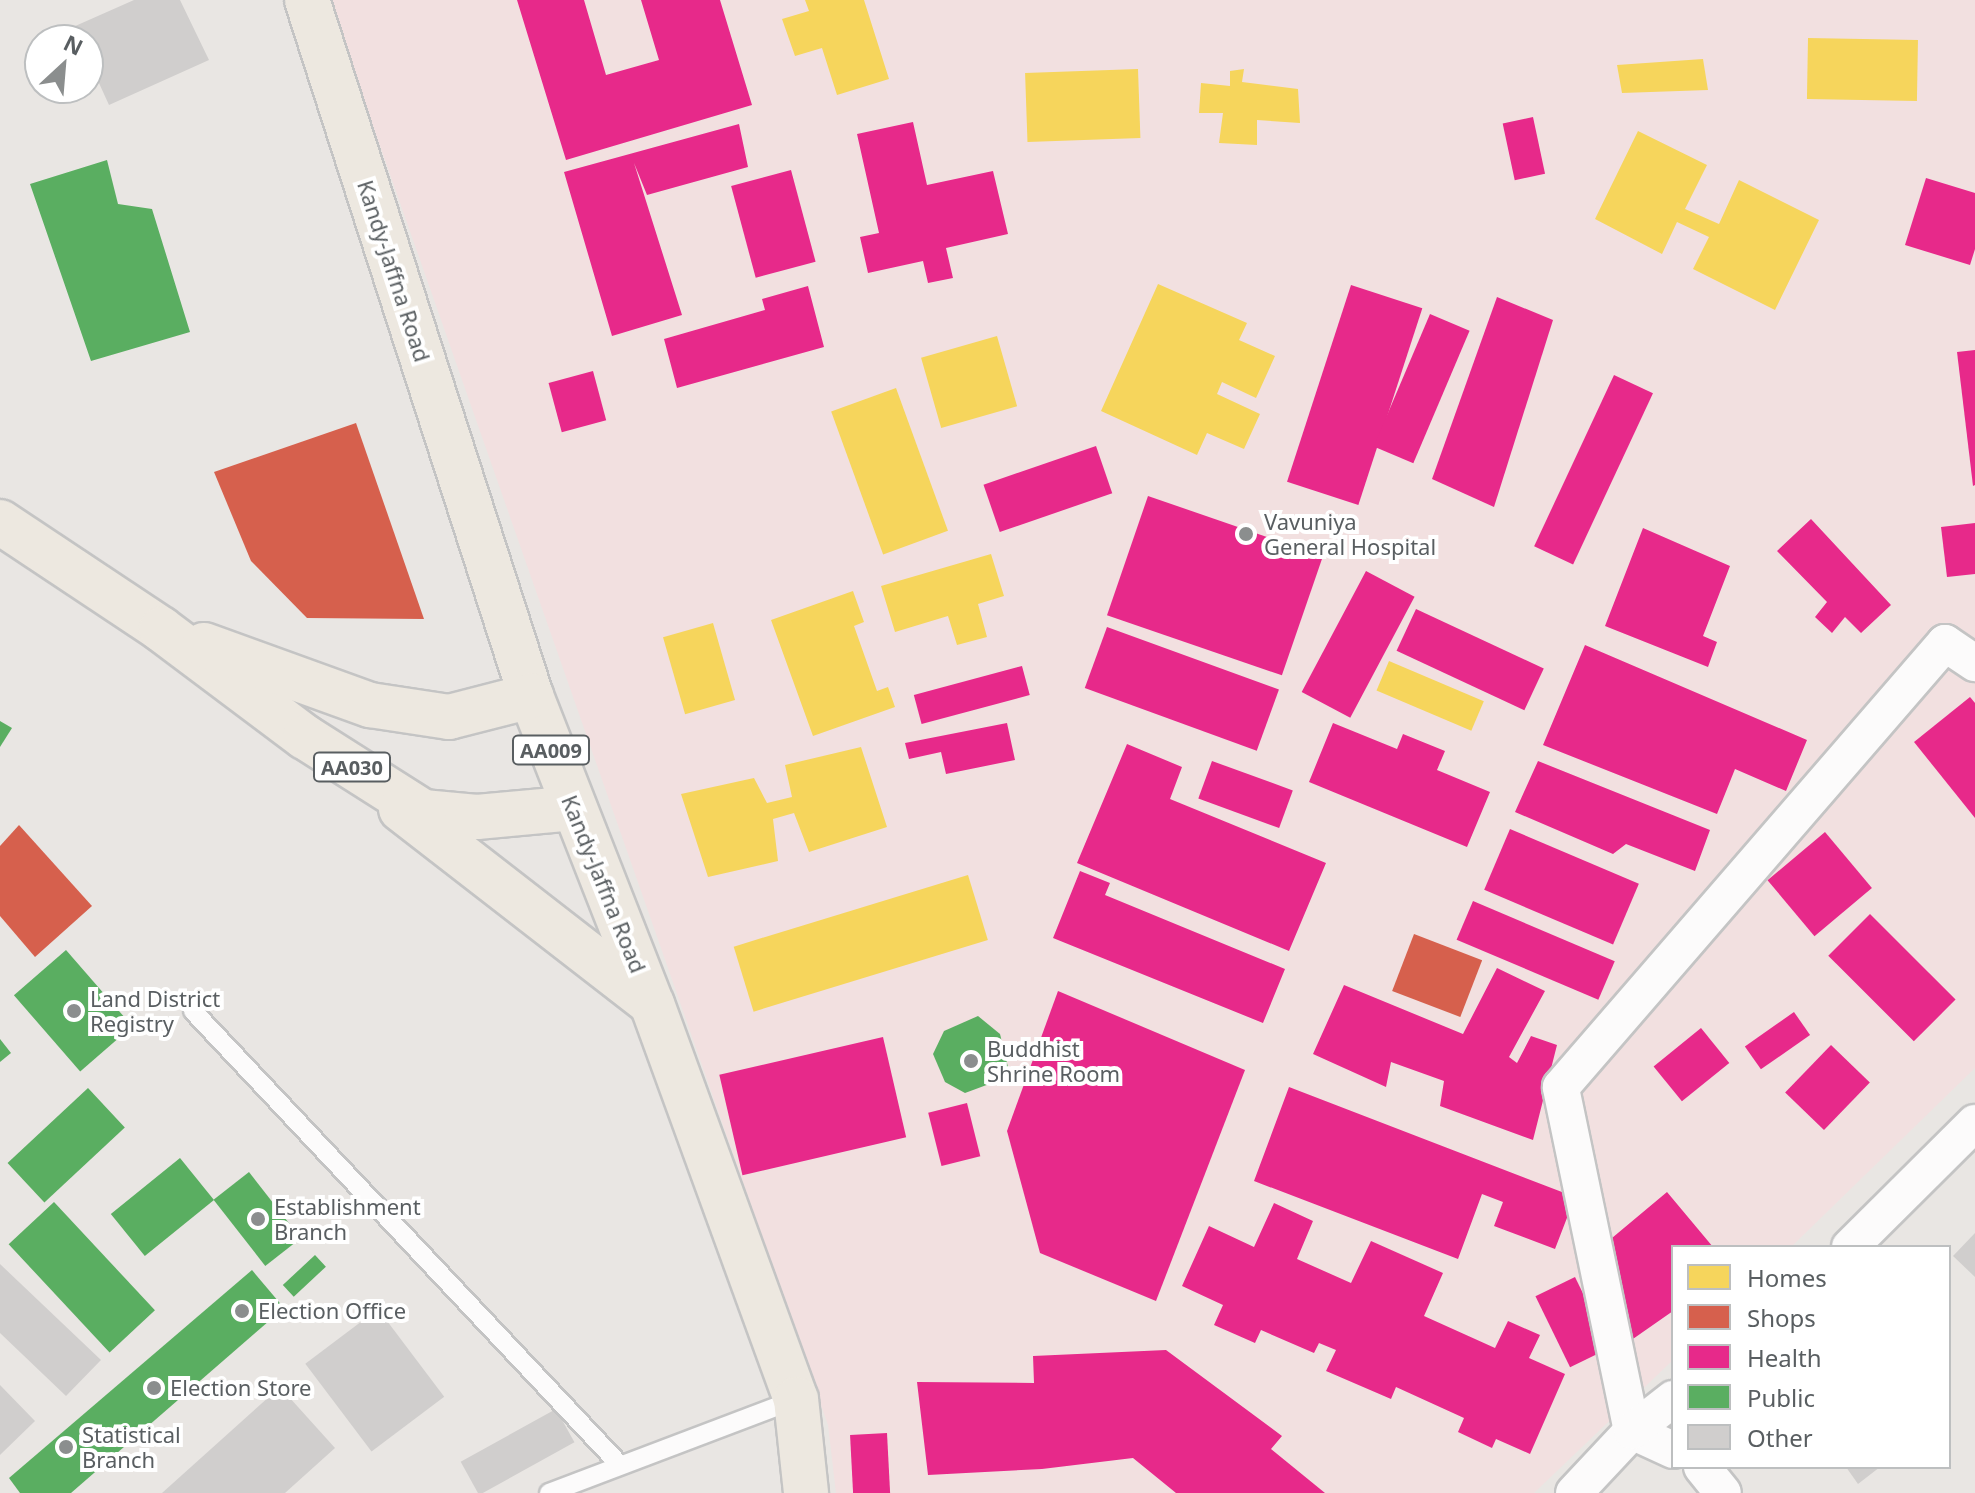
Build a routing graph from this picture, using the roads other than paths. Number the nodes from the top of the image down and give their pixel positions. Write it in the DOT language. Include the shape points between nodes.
graph roads {
  1 [pos="307,0"];
  2 [pos="0,522"];
  3 [pos="161,629"];
  4 [pos="1975,663"];
  5 [pos="531,696"];
  6 [pos="305,737"];
  7 [pos="574,808"];
  8 [pos="652,1004"];
  9 [pos="193,1011"];
  10 [pos="1975,1123"];
  11 [pos="1852,1245"];
  12 [pos="796,1399"];
  13 [pos="1671,1401"];
  14 [pos="1632,1431"];
  15 [pos="1671,1449"];
  16 [pos="620,1465"];
  17 [pos="1704,1469"];
  18 [pos="549,1493"];
  19 [pos="806,1493"];
  20 [pos="1574,1493"];
  21 [pos="1723,1493"];
  1 -- 5 [label="highway, Kandy-Jaffna Road / AA009"];
  2 -- 3 [label="highway, AA030"];
  3 -- 5 [label="highway, AA030" via="370,705 449,717"];
  3 -- 6 [label="highway, AA030"];
  4 -- 14 [label="street" via="1945,643 1561,1087"];
  5 -- 7 [label="highway, Kandy-Jaffna Road / AA009"];
  6 -- 7 [label="highway, AA030" via="423,812 477,817"];
  6 -- 8 [label="highway"];
  7 -- 8 [label="highway, Kandy-Jaffna Road / AA009"];
  8 -- 12 [label="highway, Kandy-Jaffna Road / AA009"];
  9 -- 16 [label="lane"];
  10 -- 11 [label="street"];
  12 -- 16 [label="lane"];
  12 -- 19 [label="highway, Kandy-Jaffna Road / AA009"];
  13 -- 14 [label="street"];
  14 -- 15 [label="street"];
  14 -- 20 [label="street"];
  16 -- 18 [label="lane"];
  17 -- 21 [label="street"];
}
